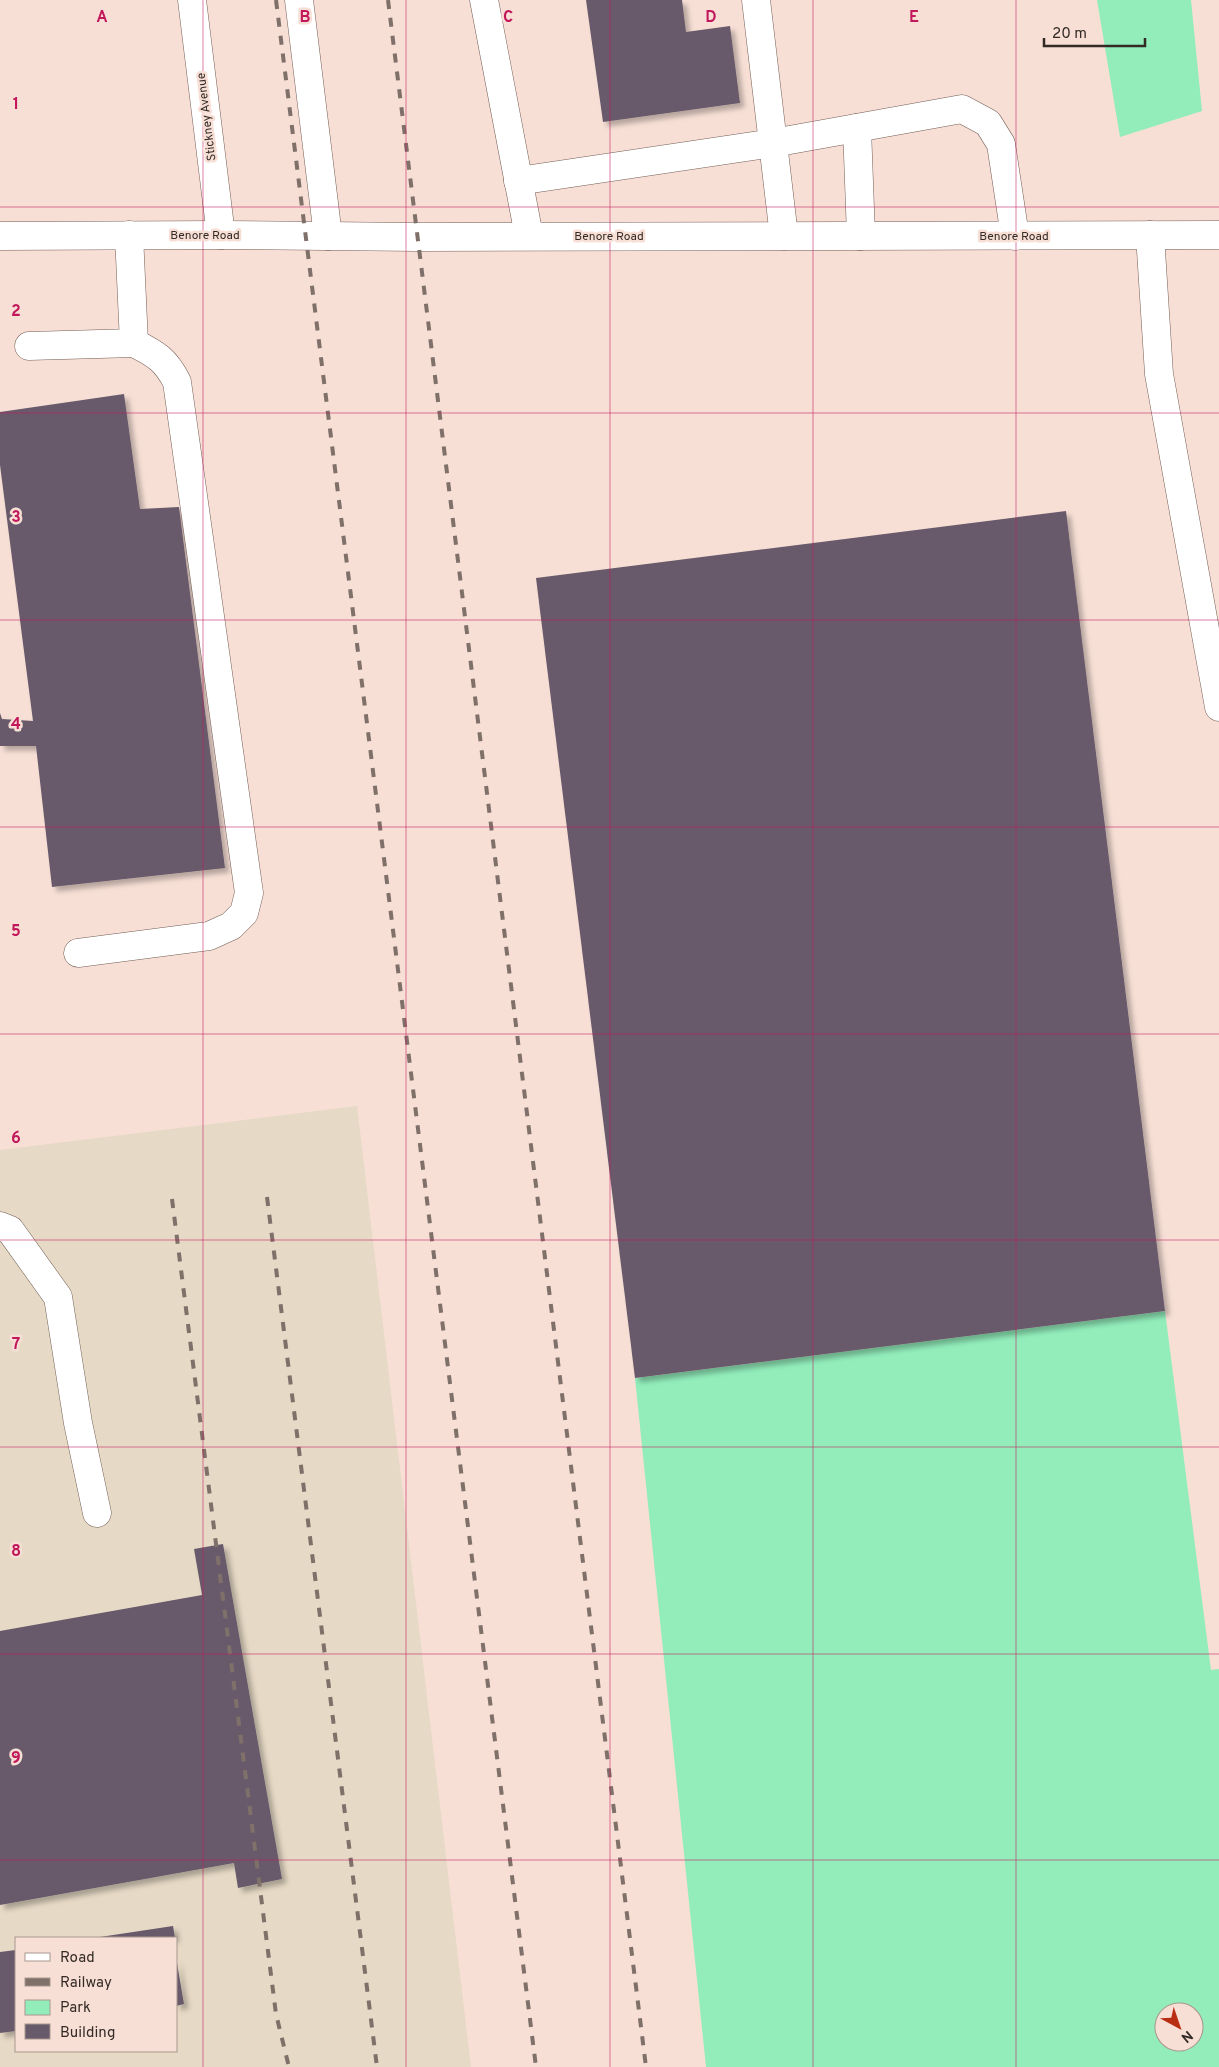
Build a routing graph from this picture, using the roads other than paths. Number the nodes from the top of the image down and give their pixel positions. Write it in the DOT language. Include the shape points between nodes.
graph roads {
  1 [pos="192,0"];
  2 [pos="299,0"];
  3 [pos="484,0"];
  4 [pos="756,0"];
  5 [pos="857,128"];
  6 [pos="773,143"];
  7 [pos="518,180"];
  8 [pos="220,234"];
  9 [pos="129,235"];
  10 [pos="1150,235"];
  11 [pos="1219,235"];
  12 [pos="0,236"];
  13 [pos="328,236"];
  14 [pos="529,236"];
  15 [pos="784,236"];
  16 [pos="861,236"];
  17 [pos="1015,236"];
  18 [pos="134,343"];
  19 [pos="29,346"];
  20 [pos="1219,707"];
  21 [pos="78,954"];
  22 [pos="0,1226"];
  23 [pos="97,1513"];
  1 -- 8 [label="street, Stickney Avenue"];
  2 -- 13 [label="street"];
  3 -- 7 [label="street"];
  4 -- 6 [label="street"];
  5 -- 6 [label="street"];
  5 -- 16 [label="street"];
  5 -- 17 [label="street" via="962,109 988,123 1000,144"];
  6 -- 7 [label="street"];
  6 -- 15 [label="street"];
  7 -- 14 [label="street"];
  8 -- 9 [label="street, Benore Road"];
  8 -- 13 [label="street, Benore Road"];
  9 -- 12 [label="street, Benore Road"];
  9 -- 18 [label="street"];
  10 -- 11 [label="street, Benore Road"];
  10 -- 17 [label="street, Benore Road"];
  10 -- 20 [label="street" via="1159,374"];
  13 -- 14 [label="street, Benore Road"];
  14 -- 15 [label="street, Benore Road"];
  15 -- 16 [label="street, Benore Road"];
  16 -- 17 [label="street, Benore Road"];
  18 -- 19 [label="street"];
  18 -- 21 [label="street" via="154,353 169,366 177,382 249,893 244,913 231,926 209,936"];
  22 -- 23 [label="street" via="10,1230 58,1296 78,1423"];
}
